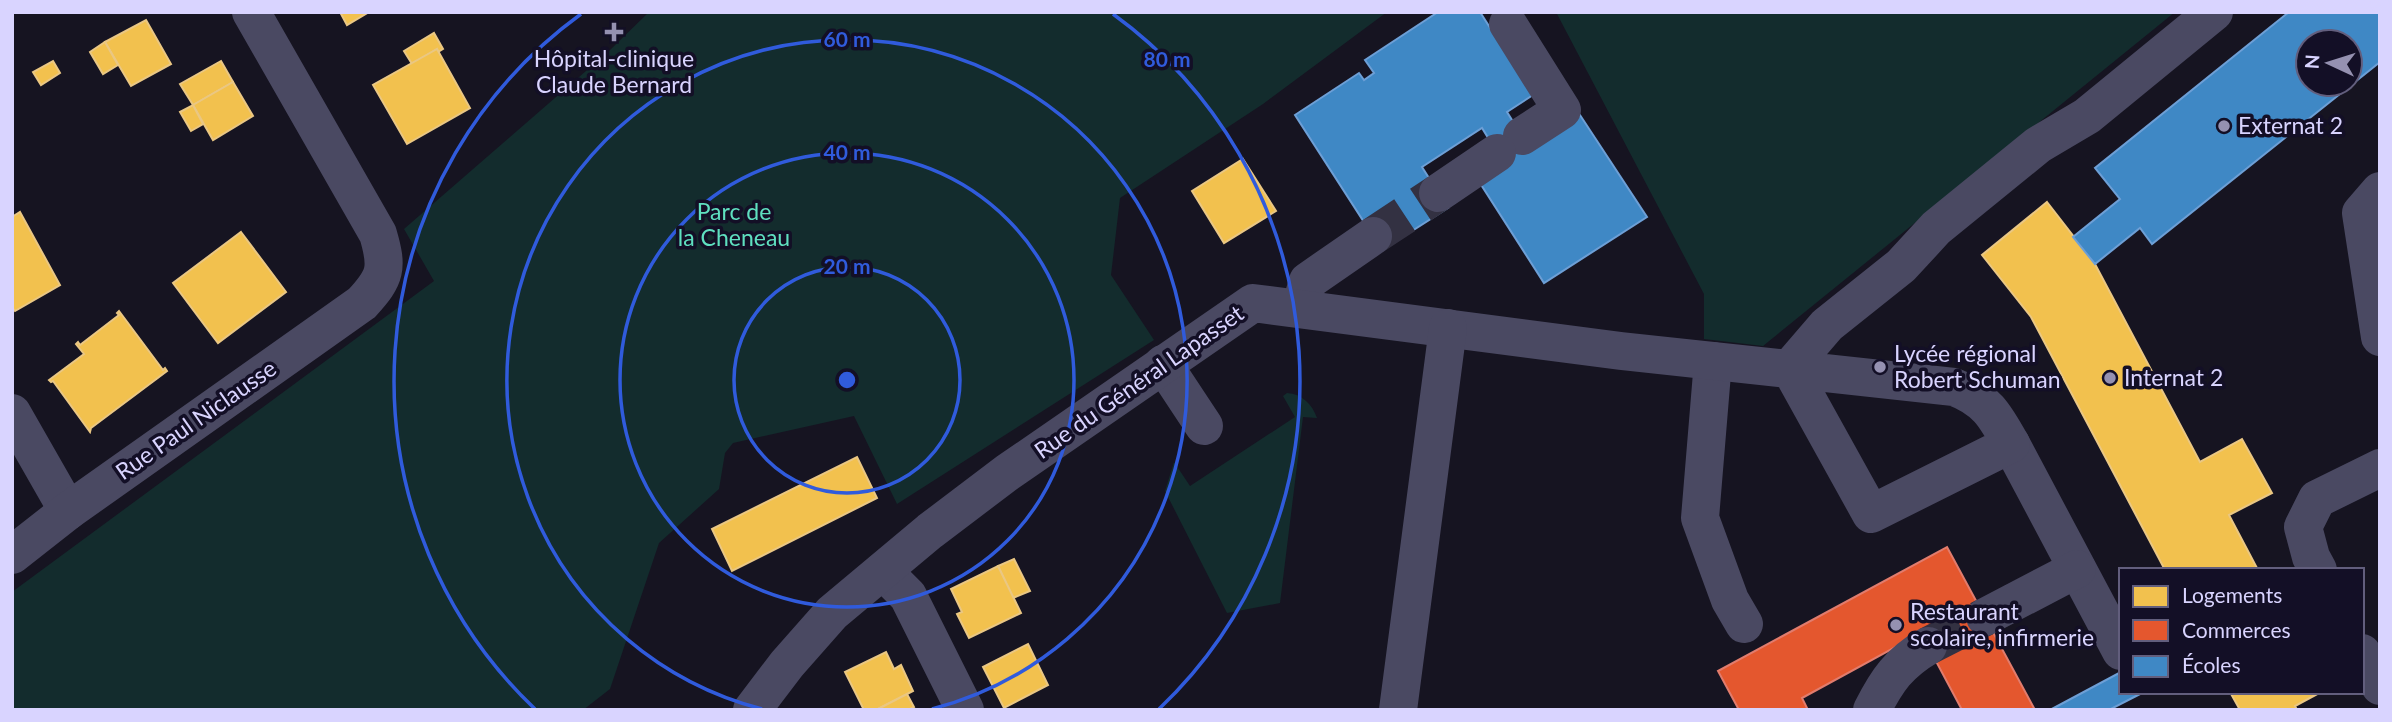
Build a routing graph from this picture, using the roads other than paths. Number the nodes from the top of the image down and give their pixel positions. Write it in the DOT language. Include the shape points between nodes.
graph roads {
  1 [pos="251,12"];
  2 [pos="2214,12"];
  3 [pos="1508,24"];
  4 [pos="2380,191"];
  5 [pos="1438,192"];
  6 [pos="1373,236"];
  7 [pos="1300,309"];
  8 [pos="1448,328"];
  9 [pos="2380,337"];
  10 [pos="1713,360"];
  11 [pos="1163,364"];
  12 [pos="1790,368"];
  13 [pos="12,413"];
  14 [pos="1204,426"];
  15 [pos="2011,444"];
  16 [pos="2380,468"];
  17 [pos="68,511"];
  18 [pos="12,555"];
  19 [pos="2317,568"];
  20 [pos="2077,569"];
  21 [pos="883,571"];
  22 [pos="1985,617"];
  23 [pos="1744,624"];
  24 [pos="1928,646"];
  25 [pos="2119,647"];
  26 [pos="2364,657"];
  27 [pos="2380,686"];
  28 [pos="752,710"];
  29 [pos="965,710"];
  30 [pos="1398,710"];
  31 [pos="1872,710"];
  1 -- 17 [label="street, Rue Paul Niclausse" via="378,234 385,260 379,285 362,303"];
  2 -- 12 [label="street" via="2087,116 2038,145 1936,228 1901,266 1827,326"];
  3 -- 5 [label="street" via="1562,110"];
  4 -- 9 [label="street" via="2361,213"];
  6 -- 7 [label="street" via="1308,281"];
  7 -- 8 [label="street, Rue du Général Lapasset"];
  7 -- 11 [label="street, Rue du Général Lapasset" via="1253,303"];
  8 -- 10 [label="street, Rue du Général Lapasset"];
  8 -- 30 [label="street"];
  10 -- 12 [label="street, Rue du Général Lapasset"];
  10 -- 23 [label="street" via="1700,518 1730,600"];
  11 -- 14 [label="street"];
  11 -- 21 [label="street, Rue du Général Lapasset" via="1008,472"];
  12 -- 15 [label="street, Rue du Général Lapasset" via="1954,387 1974,395 1995,415"];
  12 -- 15 [label="street" via="1871,514"];
  13 -- 17 [label="street"];
  15 -- 20 [label="street, Rue du Général Lapasset"];
  16 -- 19 [label="street" via="2317,499 2303,527"];
  17 -- 18 [label="street, Rue Paul Niclausse"];
  20 -- 22 [label="street"];
  20 -- 25 [label="street, Rue du Général Lapasset"];
  21 -- 28 [label="street, Rue du Général Lapasset" via="832,613"];
  21 -- 29 [label="street" via="908,596"];
  24 -- 31 [label="street" via="1909,657 1887,680"];
  26 -- 27 [label="street"];
}
